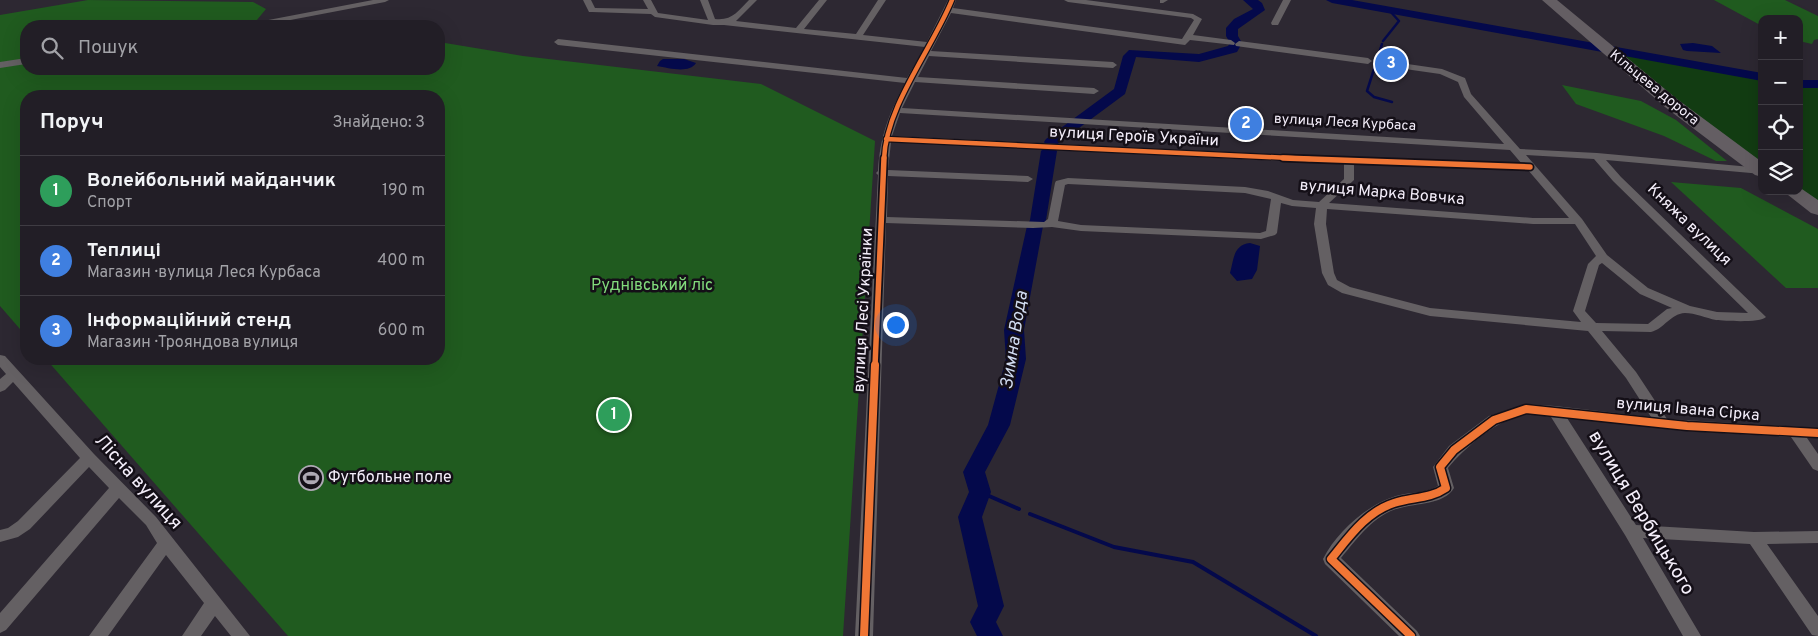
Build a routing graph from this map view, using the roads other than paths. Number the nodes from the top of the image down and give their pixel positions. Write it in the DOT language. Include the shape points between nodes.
graph roads {
  1 [pos="385,0"];
  2 [pos="587,0"];
  3 [pos="647,0"];
  4 [pos="704,0"];
  5 [pos="752,0"];
  6 [pos="823,0"];
  7 [pos="882,0"];
  8 [pos="1068,0"];
  9 [pos="1287,0"];
  10 [pos="1549,0"];
  11 [pos="950,5"];
  12 [pos="653,12"];
  13 [pos="280,20"];
  14 [pos="716,22"];
  15 [pos="1275,23"];
  16 [pos="799,30"];
  17 [pos="858,37"];
  18 [pos="1189,37"];
  19 [pos="558,42"];
  20 [pos="928,49"];
  21 [pos="20,61"];
  22 [pos="1368,62"];
  23 [pos="1380,63"];
  24 [pos="0,65"];
  25 [pos="1113,66"];
  26 [pos="911,80"];
  27 [pos="1094,91"];
  28 [pos="896,110"];
  29 [pos="886,139"];
  30 [pos="1515,150"];
  31 [pos="1597,156"];
  32 [pos="1349,161"];
  33 [pos="1530,167"];
  34 [pos="1758,168"];
  35 [pos="1758,171"];
  36 [pos="882,173"];
  37 [pos="1028,179"];
  38 [pos="1798,195"];
  39 [pos="1277,198"];
  40 [pos="1322,205"];
  41 [pos="1818,209"];
  42 [pos="882,220"];
  43 [pos="1578,221"];
  44 [pos="1050,223"];
  45 [pos="1602,257"];
  46 [pos="1686,309"];
  47 [pos="1594,327"];
  48 [pos="0,359"];
  49 [pos="14,374"];
  50 [pos="0,387"];
  51 [pos="1555,410"];
  52 [pos="1662,423"];
  53 [pos="1796,433"];
  54 [pos="1818,433"];
  55 [pos="89,458"];
  56 [pos="1818,465"];
  57 [pos="119,487"];
  58 [pos="1631,531"];
  59 [pos="0,536"];
  60 [pos="1818,537"];
  61 [pos="1754,538"];
  62 [pos="166,543"];
  63 [pos="214,603"];
  64 [pos="0,625"];
  65 [pos="1818,630"];
  66 [pos="98,636"];
  67 [pos="191,636"];
  68 [pos="241,636"];
  69 [pos="864,636"];
  70 [pos="1411,636"];
  71 [pos="1692,636"];
  1 -- 13 [label="street"];
  2 -- 12 [label="street" via="592,10"];
  3 -- 12 [label="street"];
  4 -- 14 [label="street"];
  5 -- 14 [label="street" via="735,19"];
  6 -- 16 [label="street"];
  7 -- 17 [label="street"];
  8 -- 18 [label="street" via="1193,16 1198,19"];
  9 -- 15 [label="street"];
  10 -- 34 [label="highway, Кільцева дорога" via="1671,103"];
  11 -- 18 [label="street" via="1185,42"];
  11 -- 20 [label="street, вулиця Лесі Українки"];
  12 -- 14 [label="street" via="655,15"];
  14 -- 16 [label="street"];
  16 -- 17 [label="street"];
  17 -- 20 [label="street"];
  18 -- 22 [label="street"];
  19 -- 26 [label="street"];
  20 -- 25 [label="street"];
  20 -- 26 [label="street, вулиця Лесі Українки"];
  21 -- 24 [label="street"];
  23 -- 30 [label="street" via="1442,72 1462,80 1467,94"];
  26 -- 27 [label="street"];
  26 -- 28 [label="street, вулиця Лесі Українки"];
  28 -- 29 [label="street, вулиця Лесі Українки"];
  28 -- 30 [label="street, вулиця Леся Курбаса"];
  29 -- 32 [label="street, вулиця Героїв України"];
  29 -- 36 [label="street, вулиця Лесі Українки"];
  30 -- 31 [label="street, вулиця Леся Курбаса"];
  30 -- 33 [label="street"];
  31 -- 35 [label="street, вулиця Леся Курбаса"];
  31 -- 46 [label="street, Княжа вулиця" via="1760,317 1717,316"];
  32 -- 33 [label="street, вулиця Героїв України"];
  32 -- 40 [label="street" via="1349,180"];
  33 -- 43 [label="street"];
  36 -- 37 [label="street"];
  36 -- 42 [label="street, вулиця Лесі Українки"];
  38 -- 41 [label="highway"];
  39 -- 40 [label="street, вулиця Марка Вовчка" via="1292,203"];
  39 -- 44 [label="street" via="1271,233 1261,236 1081,228"];
  39 -- 44 [label="street, вулиця Марка Вовчка" via="1245,190 1068,181 1060,183"];
  40 -- 43 [label="street, вулиця Марка Вовчка"];
  40 -- 47 [label="street" via="1320,224 1328,273 1340,288 1430,312"];
  42 -- 44 [label="street"];
  42 -- 69 [label="street, вулиця Лесі Українки"];
  43 -- 45 [label="street"];
  45 -- 46 [label="street" via="1644,291"];
  45 -- 47 [label="street" via="1594,264 1579,311"];
  46 -- 47 [label="street" via="1671,312 1652,328"];
  47 -- 52 [label="street"];
  48 -- 49 [label="street, Лісна вулиця"];
  49 -- 50 [label="street"];
  49 -- 55 [label="street, Лісна вулиця"];
  51 -- 52 [label="street, вулиця Івана Сірка"];
  51 -- 58 [label="street, вулиця Вербицького"];
  51 -- 70 [label="street, вулиця Івана Сірка" via="1526,409 1494,420 1454,450 1440,467 1446,488 1436,496 1394,503 1372,513 1331,559"];
  52 -- 53 [label="street, вулиця Івана Сірка"];
  53 -- 54 [label="street, вулиця Івана Сірка"];
  53 -- 56 [label="street"];
  55 -- 57 [label="street, Лісна вулиця"];
  55 -- 59 [label="street" via="24,525"];
  57 -- 62 [label="street, Лісна вулиця" via="151,521"];
  57 -- 64 [label="street"];
  58 -- 61 [label="street"];
  58 -- 71 [label="street, вулиця Вербицького"];
  60 -- 61 [label="street"];
  61 -- 65 [label="street"];
  62 -- 63 [label="street, Лісна вулиця"];
  62 -- 66 [label="street"];
  63 -- 67 [label="street"];
  63 -- 68 [label="street, Лісна вулиця"];
}
